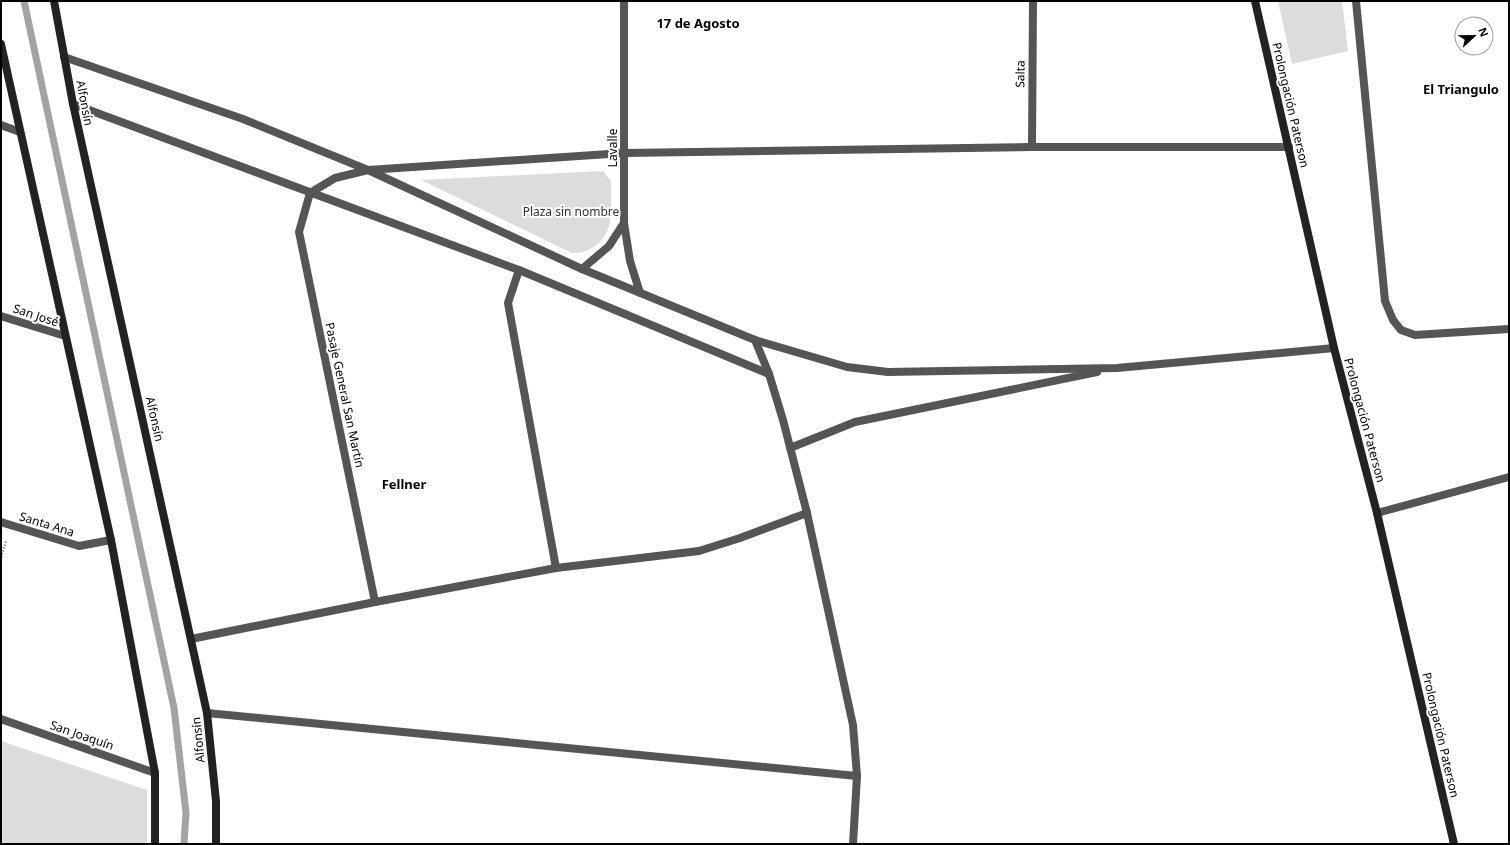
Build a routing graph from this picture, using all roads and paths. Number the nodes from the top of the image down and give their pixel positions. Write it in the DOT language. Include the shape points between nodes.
graph roads {
  1 [pos="54,1"];
  2 [pos="624,1"];
  3 [pos="1033,1"];
  4 [pos="1255,1"];
  5 [pos="1356,1"];
  6 [pos="1,44"];
  7 [pos="64,57"];
  8 [pos="72,104"];
  9 [pos="1,125"];
  10 [pos="20,132"];
  11 [pos="1032,147"];
  12 [pos="1289,147"];
  13 [pos="624,153"];
  14 [pos="368,170"];
  15 [pos="310,193"];
  16 [pos="624,224"];
  17 [pos="582,269"];
  18 [pos="519,270"];
  19 [pos="640,293"];
  20 [pos="1,316"];
  21 [pos="1509,329"];
  22 [pos="65,336"];
  23 [pos="755,340"];
  24 [pos="1334,348"];
  25 [pos="1117,368"];
  26 [pos="769,374"];
  27 [pos="790,448"];
  28 [pos="1509,477"];
  29 [pos="1377,512"];
  30 [pos="807,513"];
  31 [pos="1,522"];
  32 [pos="111,540"];
  33 [pos="556,568"];
  34 [pos="375,602"];
  35 [pos="192,638"];
  36 [pos="207,713"];
  37 [pos="1,719"];
  38 [pos="155,773"];
  39 [pos="857,776"];
  40 [pos="155,844"];
  41 [pos="216,844"];
  42 [pos="853,844"];
  43 [pos="1454,844"];
  1 -- 7 [label="street, Alfonsín"];
  2 -- 13 [label="street, Lavalle"];
  3 -- 11 [label="street, Salta"];
  4 -- 12 [label="street, Prolongación Paterson"];
  5 -- 21 [label="street" via="1385,301 1393,320 1401,330 1415,335"];
  6 -- 10 [label="street"];
  7 -- 8 [label="street, Alfonsín"];
  7 -- 14 [label="street" via="243,118"];
  8 -- 15 [label="street"];
  8 -- 35 [label="street, Alfonsín"];
  9 -- 10 [label="street"];
  10 -- 22 [label="street"];
  11 -- 12 [label="street"];
  11 -- 13 [label="street"];
  12 -- 24 [label="street, Prolongación Paterson"];
  13 -- 14 [label="street"];
  13 -- 16 [label="street, Lavalle"];
  14 -- 15 [label="street" via="335,178"];
  14 -- 17 [label="street"];
  15 -- 18 [label="street"];
  15 -- 34 [label="street, Pasaje General San Martín" via="299,232"];
  16 -- 17 [label="street" via="609,246"];
  16 -- 19 [label="street, Lavalle" via="630,261"];
  17 -- 19 [label="street"];
  18 -- 26 [label="street"];
  18 -- 33 [label="street" via="508,303"];
  19 -- 23 [label="street"];
  20 -- 22 [label="street, San José"];
  22 -- 32 [label="street"];
  23 -- 25 [label="street" via="847,367 888,372"];
  23 -- 26 [label="street"];
  24 -- 25 [label="street"];
  24 -- 29 [label="street, Prolongación Paterson"];
  25 -- 27 [label="street" via="855,422"];
  26 -- 27 [label="street"];
  27 -- 30 [label="street"];
  28 -- 29 [label="street"];
  29 -- 43 [label="street, Prolongación Paterson"];
  30 -- 33 [label="street" via="699,551"];
  30 -- 39 [label="street" via="853,725"];
  31 -- 32 [label="street, Santa Ana" via="79,546"];
  32 -- 38 [label="street"];
  33 -- 34 [label="street"];
  34 -- 35 [label="street"];
  35 -- 36 [label="street, Alfonsín"];
  36 -- 39 [label="street"];
  36 -- 41 [label="street, Alfonsín" via="216,801"];
  37 -- 38 [label="street, San Joaquín"];
  38 -- 40 [label="street"];
  39 -- 42 [label="street"];
}
